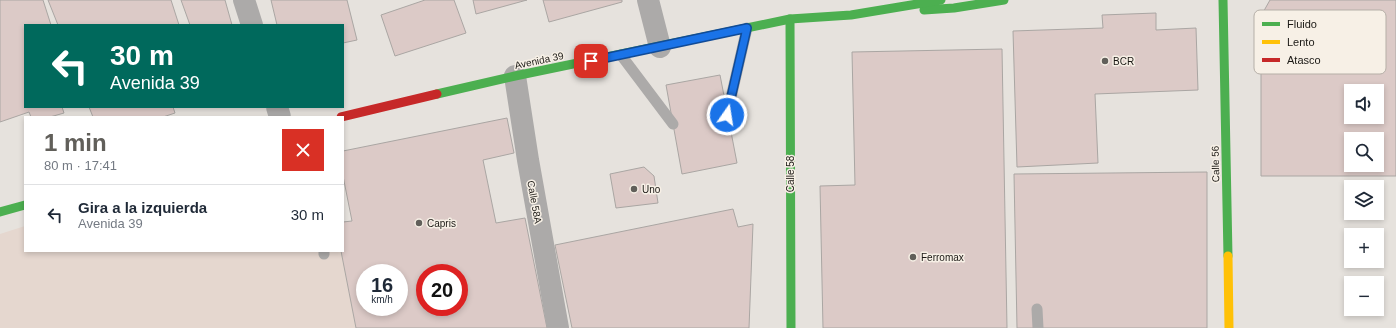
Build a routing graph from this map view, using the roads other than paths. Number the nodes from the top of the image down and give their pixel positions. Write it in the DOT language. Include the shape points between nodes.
graph roads {
  1 [pos="244,0"];
  2 [pos="648,0"];
  3 [pos="941,0"];
  4 [pos="1004,0"];
  5 [pos="1223,0"];
  6 [pos="827,8"];
  7 [pos="851,15"];
  8 [pos="790,20"];
  9 [pos="252,24"];
  10 [pos="747,28"];
  11 [pos="660,47"];
  12 [pos="621,55"];
  13 [pos="515,76"];
  14 [pos="727,115"];
  15 [pos="344,116"];
  16 [pos="673,124"];
  17 [pos="24,205"];
  18 [pos="0,212"];
  19 [pos="1037,309"];
  20 [pos="558,328"];
  21 [pos="791,328"];
  22 [pos="1038,328"];
  23 [pos="1229,328"];
  1 -- 9 [label="street"];
  2 -- 11 [label="street"];
  3 -- 7 [label="main road, Avenida 39"];
  4 -- 7 [label="main road" via="954,8"];
  5 -- 23 [label="main road, Calle 56"];
  6 -- 8 [label="main road, Avenida 39"];
  7 -- 8 [label="main road, Avenida 39"];
  8 -- 10 [label="main road, Avenida 39"];
  8 -- 21 [label="main road, Calle 58"];
  10 -- 11 [label="main road, Avenida 39"];
  10 -- 14 [label="lane"];
  11 -- 12 [label="main road, Avenida 39"];
  12 -- 13 [label="main road, Avenida 39"];
  12 -- 16 [label="lane"];
  13 -- 15 [label="main road, Avenida 39"];
  13 -- 20 [label="street, Calle 58A"];
  17 -- 18 [label="main road"];
  19 -- 22 [label="lane"];
}
